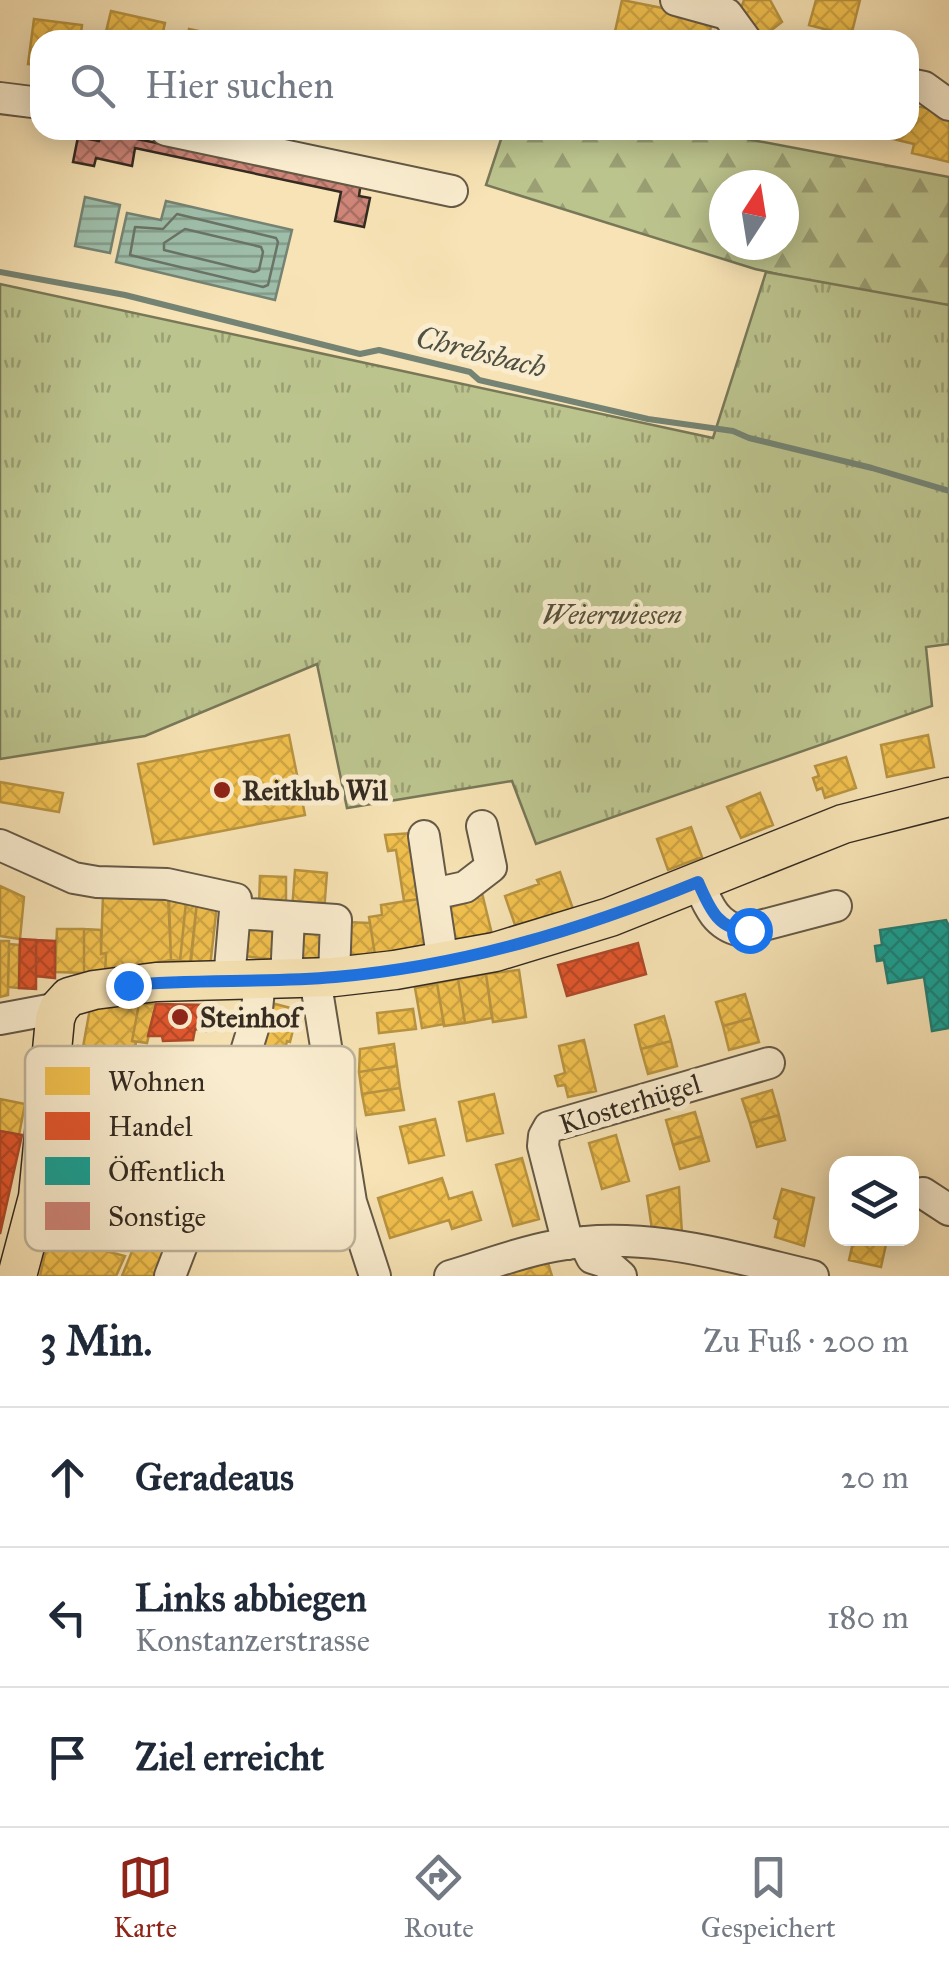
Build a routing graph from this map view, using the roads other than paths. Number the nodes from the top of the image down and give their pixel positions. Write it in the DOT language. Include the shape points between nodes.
graph roads {
  1 [pos="676,0"];
  2 [pos="739,30"];
  3 [pos="919,87"];
  4 [pos="0,98"];
  5 [pos="30,102"];
  6 [pos="949,104"];
  7 [pos="213,140"];
  8 [pos="452,191"];
  9 [pos="949,797"];
  10 [pos="482,826"];
  11 [pos="424,836"];
  12 [pos="0,845"];
  13 [pos="698,882"];
  14 [pos="433,894"];
  15 [pos="836,906"];
  16 [pos="234,913"];
  17 [pos="289,917"];
  18 [pos="443,963"];
  19 [pos="285,979"];
  20 [pos="68,1001"];
  21 [pos="0,1019"];
  22 [pos="52,1046"];
  23 [pos="248,1046"];
  24 [pos="305,1046"];
  25 [pos="769,1063"];
  26 [pos="923,1193"];
  27 [pos="949,1210"];
  28 [pos="355,1214"];
  29 [pos="576,1243"];
  30 [pos="25,1246"];
  31 [pos="180,1251"];
  32 [pos="17,1276"];
  33 [pos="170,1276"];
  34 [pos="375,1276"];
  35 [pos="450,1276"];
  36 [pos="622,1276"];
  37 [pos="814,1276"];
  1 -- 2 [label="street" via="727,14"];
  3 -- 6 [label="street"];
  4 -- 5 [label="street"];
  7 -- 8 [label="street"];
  9 -- 13 [label="main road" via="843,824"];
  10 -- 14 [label="street" via="491,867 465,887"];
  11 -- 14 [label="street"];
  12 -- 16 [label="street" via="74,878 168,884 236,898"];
  13 -- 15 [label="street" via="716,917 741,931"];
  13 -- 18 [label="main road" via="579,928"];
  14 -- 18 [label="street"];
  16 -- 17 [label="street"];
  16 -- 19 [label="street"];
  17 -- 19 [label="street"];
  17 -- 19 [label="street" via="336,920"];
  18 -- 19 [label="main road"];
  19 -- 20 [label="main road" via="156,982"];
  19 -- 23 [label="street" via="256,1019"];
  19 -- 24 [label="street"];
  20 -- 21 [label="street"];
  20 -- 22 [label="main road"];
  25 -- 29 [label="street, Klosterhügel" via="549,1127 544,1146"];
  26 -- 27 [label="street"];
  28 -- 34 [label="street"];
  29 -- 35 [label="street"];
  29 -- 36 [label="street"];
  29 -- 37 [label="street" via="671,1244"];
  30 -- 32 [label="main road"];
  31 -- 33 [label="street"];
}
